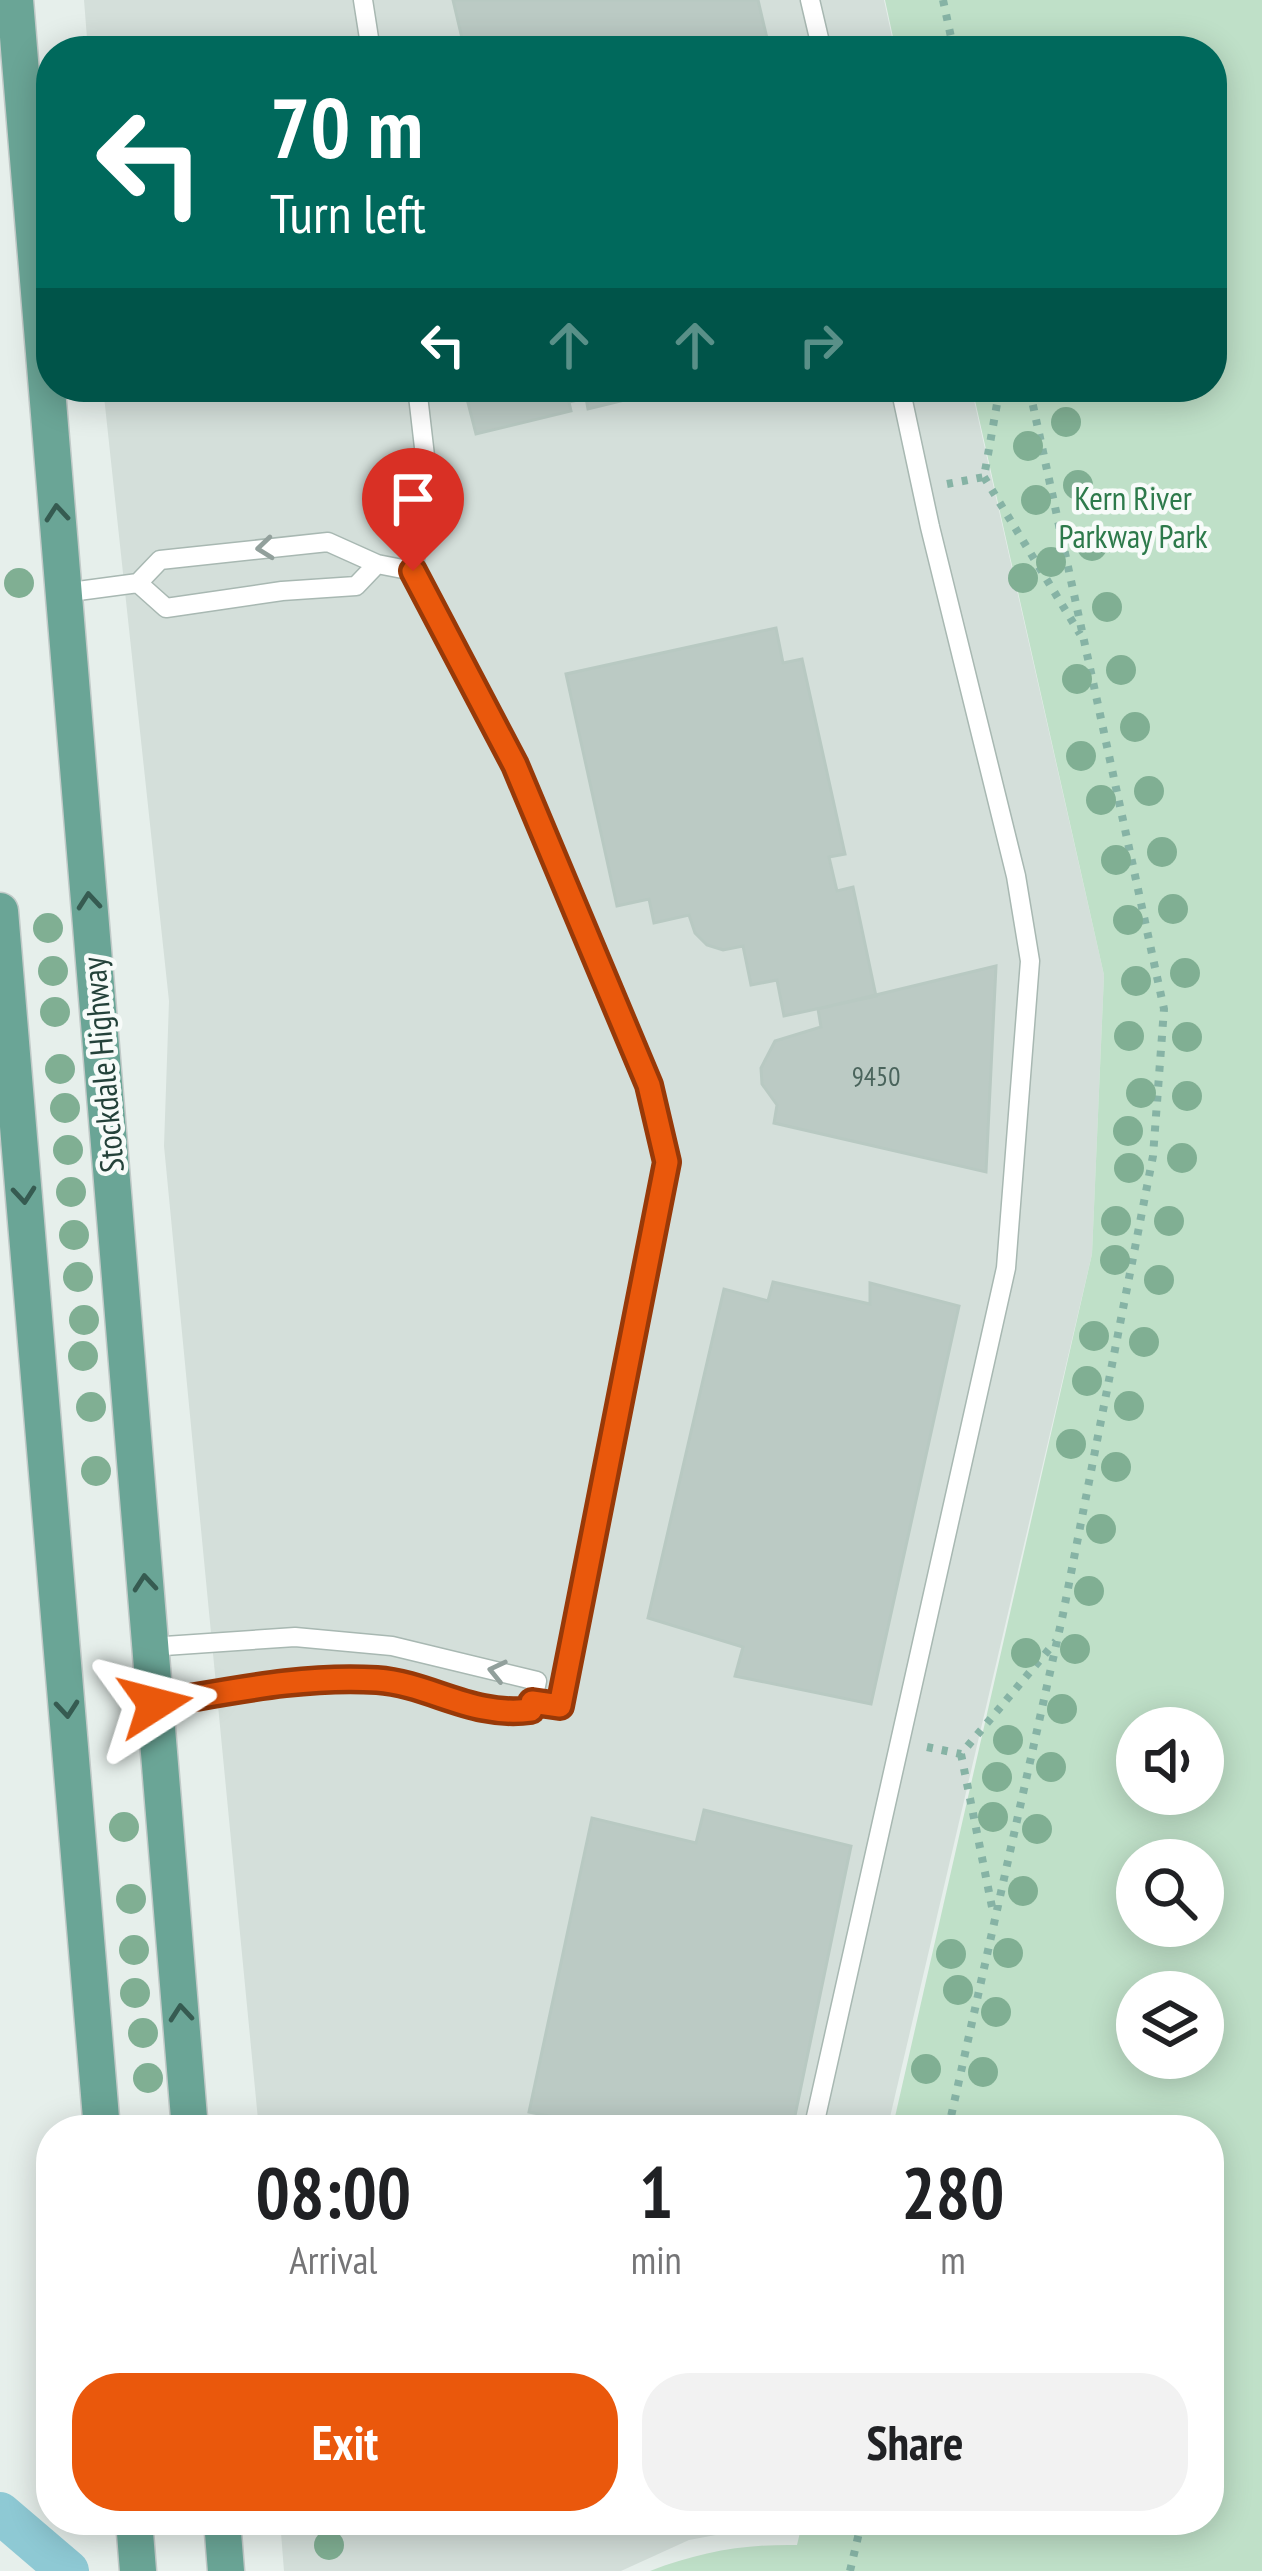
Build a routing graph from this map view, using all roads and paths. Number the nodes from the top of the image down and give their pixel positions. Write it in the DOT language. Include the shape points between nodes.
graph roads {
  1 [pos="15,0"];
  2 [pos="363,0"];
  3 [pos="810,0"];
  4 [pos="943,0"];
  5 [pos="369,36"];
  6 [pos="818,36"];
  7 [pos="951,36"];
  8 [pos="36,259"];
  9 [pos="48,402"];
  10 [pos="419,402"];
  11 [pos="903,402"];
  12 [pos="997,402"];
  13 [pos="1032,402"];
  14 [pos="984,477"];
  15 [pos="947,484"];
  16 [pos="377,563"];
  17 [pos="413,571"];
  18 [pos="138,583"];
  19 [pos="63,592"];
  20 [pos="1085,643"];
  21 [pos="0,911"];
  22 [pos="1057,1640"];
  23 [pos="150,1647"];
  24 [pos="532,1702"];
  25 [pos="155,1704"];
  26 [pos="924,1746"];
  27 [pos="961,1754"];
  28 [pos="995,1918"];
  29 [pos="101,2115"];
  30 [pos="189,2115"];
  31 [pos="816,2115"];
  32 [pos="951,2115"];
  33 [pos="135,2535"];
  34 [pos="223,2535"];
  35 [pos="858,2535"];
  36 [pos="139,2571"];
  37 [pos="226,2571"];
  38 [pos="850,2571"];
  8 -- 1 [label="main road, Stockdale Highway, one-way"];
  2 -- 5 [label="lane"];
  3 -- 6 [label="lane"];
  4 -- 7 [label="path"];
  19 -- 9 [label="main road, Stockdale Highway, one-way"];
  10 -- 17 [label="lane" via="428,482"];
  11 -- 31 [label="lane" via="1030,961 1006,1268"];
  12 -- 14 [label="path"];
  13 -- 20 [label="path"];
  14 -- 15 [label="path"];
  14 -- 20 [label="path"];
  16 -- 17 [label="lane"];
  16 -- 18 [label="lane, one-way" via="328,542 160,560"];
  16 -- 18 [label="lane" via="356,586 166,608"];
  17 -- 24 [label="lane" via="515,765 649,1085 667,1162 560,1706"];
  18 -- 19 [label="lane"];
  23 -- 19 [label="main road, Stockdale Highway, one-way"];
  20 -- 22 [label="path" via="1164,1009 1154,1156"];
  21 -- 29 [label="main road, one-way"];
  22 -- 27 [label="path"];
  22 -- 28 [label="path"];
  24 -- 23 [label="lane, one-way" via="537,1681 392,1646 295,1637"];
  23 -- 25 [label="main road, Stockdale Highway"];
  24 -- 25 [label="lane" via="531,1710 502,1714 380,1680 282,1683"];
  30 -- 25 [label="main road, Stockdale Highway, one-way"];
  26 -- 27 [label="path"];
  27 -- 28 [label="path"];
  28 -- 32 [label="path"];
  33 -- 36 [label="main road"];
  34 -- 37 [label="main road"];
  35 -- 38 [label="path"];
}
